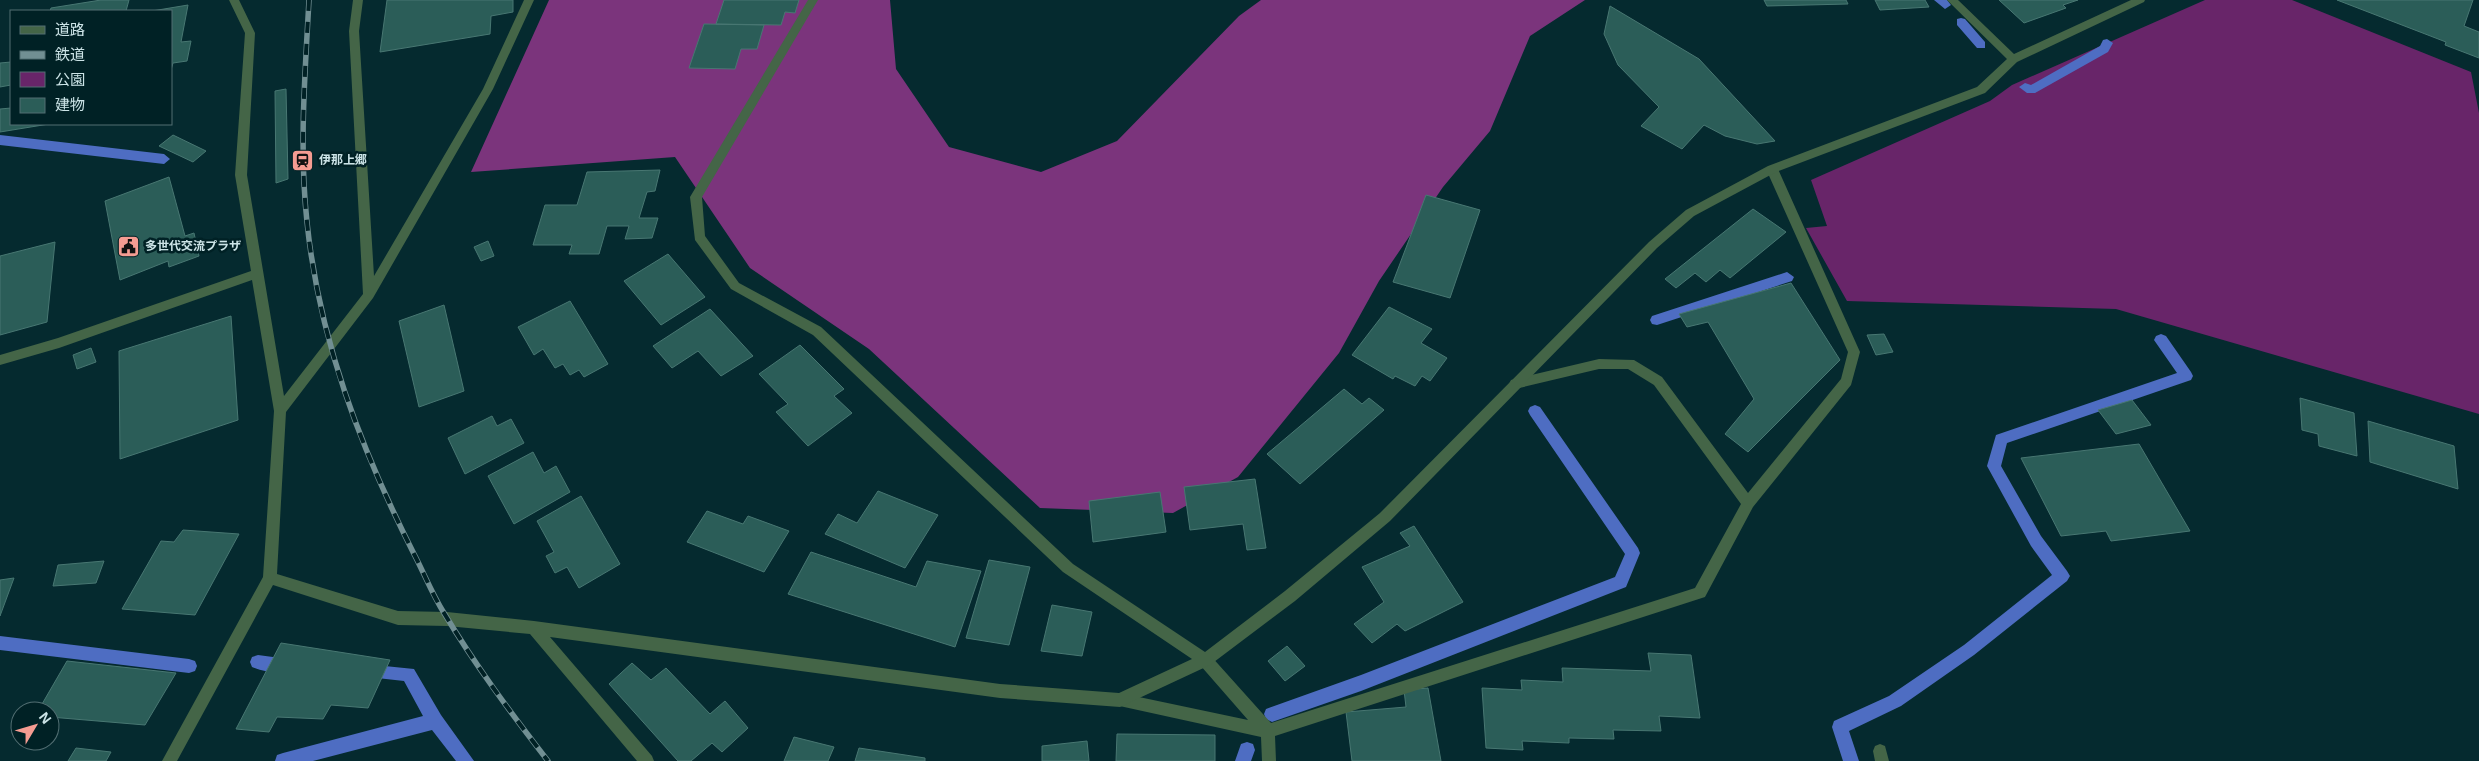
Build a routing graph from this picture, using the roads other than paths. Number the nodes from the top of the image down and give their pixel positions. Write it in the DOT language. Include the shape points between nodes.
graph roads {
  1 [pos="234,0"];
  2 [pos="358,0"];
  3 [pos="529,0"];
  4 [pos="813,0"];
  5 [pos="1952,0"];
  6 [pos="2140,0"];
  7 [pos="2012,59"];
  8 [pos="1772,169"];
  9 [pos="256,274"];
  10 [pos="369,295"];
  11 [pos="0,360"];
  12 [pos="1515,384"];
  13 [pos="280,411"];
  14 [pos="1748,504"];
  15 [pos="270,578"];
  16 [pos="534,628"];
  17 [pos="1205,660"];
  18 [pos="1120,700"];
  19 [pos="1268,731"];
  20 [pos="169,761"];
  21 [pos="647,761"];
  22 [pos="1269,761"];
  1 -- 9 [label="street" via="250,33 241,176"];
  2 -- 10 [label="street" via="354,32"];
  3 -- 10 [label="street" via="488,89"];
  4 -- 17 [label="street" via="696,197 699,238 735,286 817,331 1068,568"];
  5 -- 7 [label="street"];
  6 -- 7 [label="street"];
  7 -- 8 [label="street" via="1981,90"];
  8 -- 12 [label="street" via="1690,213 1653,245"];
  8 -- 14 [label="street" via="1854,352 1847,381"];
  9 -- 11 [label="street" via="59,343"];
  9 -- 13 [label="street"];
  10 -- 13 [label="street"];
  12 -- 14 [label="street" via="1599,364 1630,364 1658,382"];
  12 -- 17 [label="street" via="1385,517 1290,596"];
  13 -- 15 [label="street"];
  14 -- 19 [label="street" via="1700,593"];
  15 -- 16 [label="street" via="398,618 447,619"];
  15 -- 20 [label="street"];
  16 -- 18 [label="street" via="1000,691"];
  16 -- 21 [label="street"];
  17 -- 18 [label="street"];
  17 -- 19 [label="street"];
  18 -- 19 [label="street"];
  19 -- 22 [label="street"];
}
